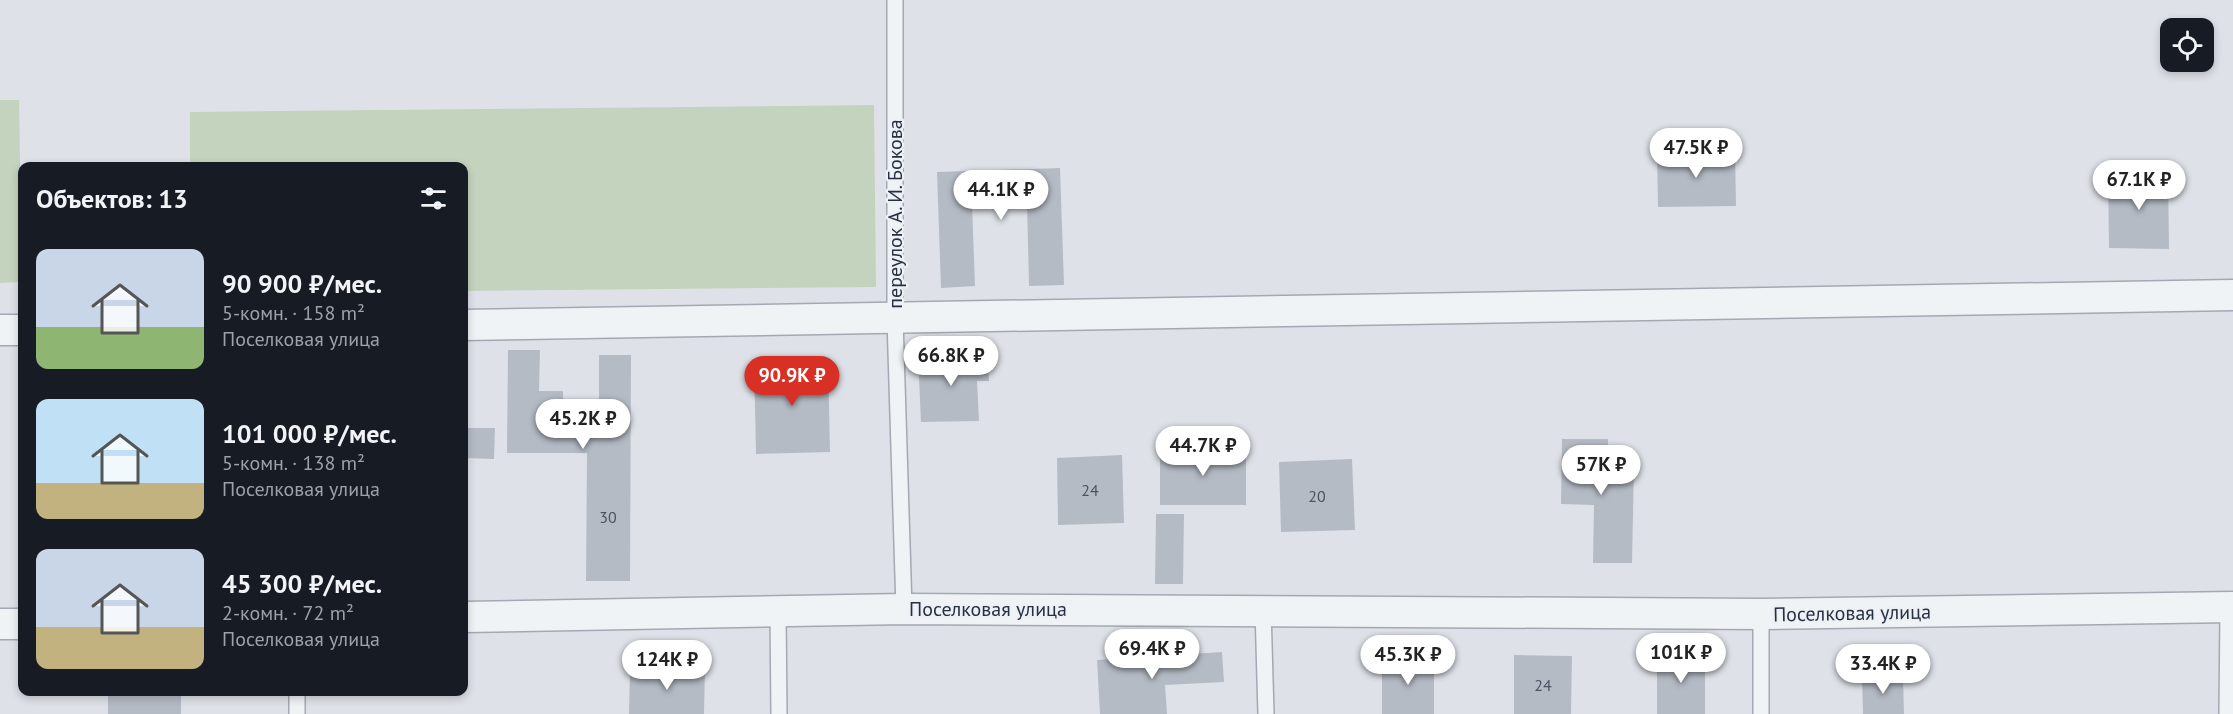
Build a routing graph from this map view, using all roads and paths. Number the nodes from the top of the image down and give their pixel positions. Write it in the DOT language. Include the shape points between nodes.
graph roads {
  1 [pos="895,0"];
  2 [pos="2233,295"];
  3 [pos="895,319"];
  4 [pos="468,325"];
  5 [pos="0,330"];
  6 [pos="18,330"];
  7 [pos="2230,607"];
  8 [pos="904,609"];
  9 [pos="1263,609"];
  10 [pos="778,611"];
  11 [pos="1761,614"];
  12 [pos="468,617"];
  13 [pos="0,624"];
  14 [pos="18,624"];
  15 [pos="297,696"];
  16 [pos="297,714"];
  17 [pos="779,714"];
  18 [pos="1266,714"];
  19 [pos="1761,714"];
  20 [pos="2227,714"];
  1 -- 3 [label="lane, переулок А. И. Бокова"];
  2 -- 3 [label="street"];
  3 -- 4 [label="street"];
  3 -- 8 [label="lane, переулок А. И. Бокова"];
  5 -- 6 [label="street"];
  7 -- 11 [label="street, Поселковая улица"];
  7 -- 20 [label="lane"];
  8 -- 9 [label="street, Поселковая улица"];
  8 -- 10 [label="street, Поселковая улица"];
  9 -- 11 [label="street, Поселковая улица"];
  9 -- 18 [label="lane"];
  10 -- 12 [label="street, Поселковая улица"];
  10 -- 17 [label="lane"];
  11 -- 19 [label="lane"];
  13 -- 14 [label="street"];
  15 -- 16 [label="lane"];
}
